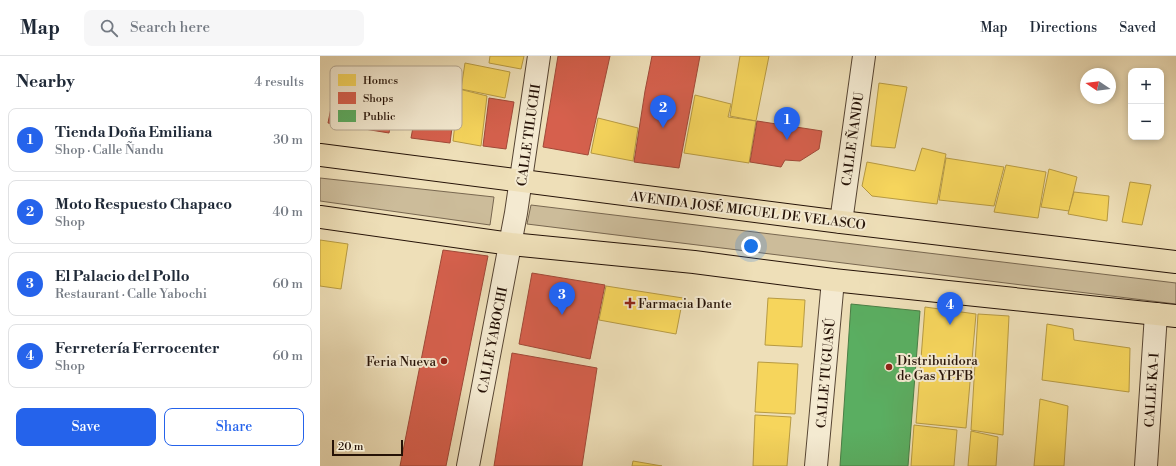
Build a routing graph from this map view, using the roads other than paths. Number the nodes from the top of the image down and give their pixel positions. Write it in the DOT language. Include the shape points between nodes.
graph roads {
  1 [pos="539,56"];
  2 [pos="864,56"];
  3 [pos="320,155"];
  4 [pos="521,180"];
  5 [pos="516,214"];
  6 [pos="320,217"];
  7 [pos="841,222"];
  8 [pos="511,244"];
  9 [pos="1176,262"];
  10 [pos="833,280"];
  11 [pos="1166,315"];
  12 [pos="468,466"];
  13 [pos="816,466"];
  14 [pos="1146,466"];
  1 -- 4 [label="street, CALLE TILUCHI"];
  2 -- 7 [label="street, CALLE ÑANDU"];
  3 -- 4 [label="main road, AVENIDA JOSÉ MIGUEL DE VELASCO"];
  4 -- 5 [label="street, CALLE TILUCHI"];
  4 -- 7 [label="main road, AVENIDA JOSÉ MIGUEL DE VELASCO"];
  5 -- 8 [label="street, CALLE YABOCHI"];
  6 -- 8 [label="main road"];
  7 -- 9 [label="main road, AVENIDA JOSÉ MIGUEL DE VELASCO"];
  8 -- 10 [label="main road" via="694,262"];
  8 -- 12 [label="street, CALLE YABOCHI"];
  10 -- 11 [label="main road"];
  10 -- 13 [label="street, CALLE TUGUASÚ"];
  11 -- 14 [label="street, CALLE KA-I"];
}
